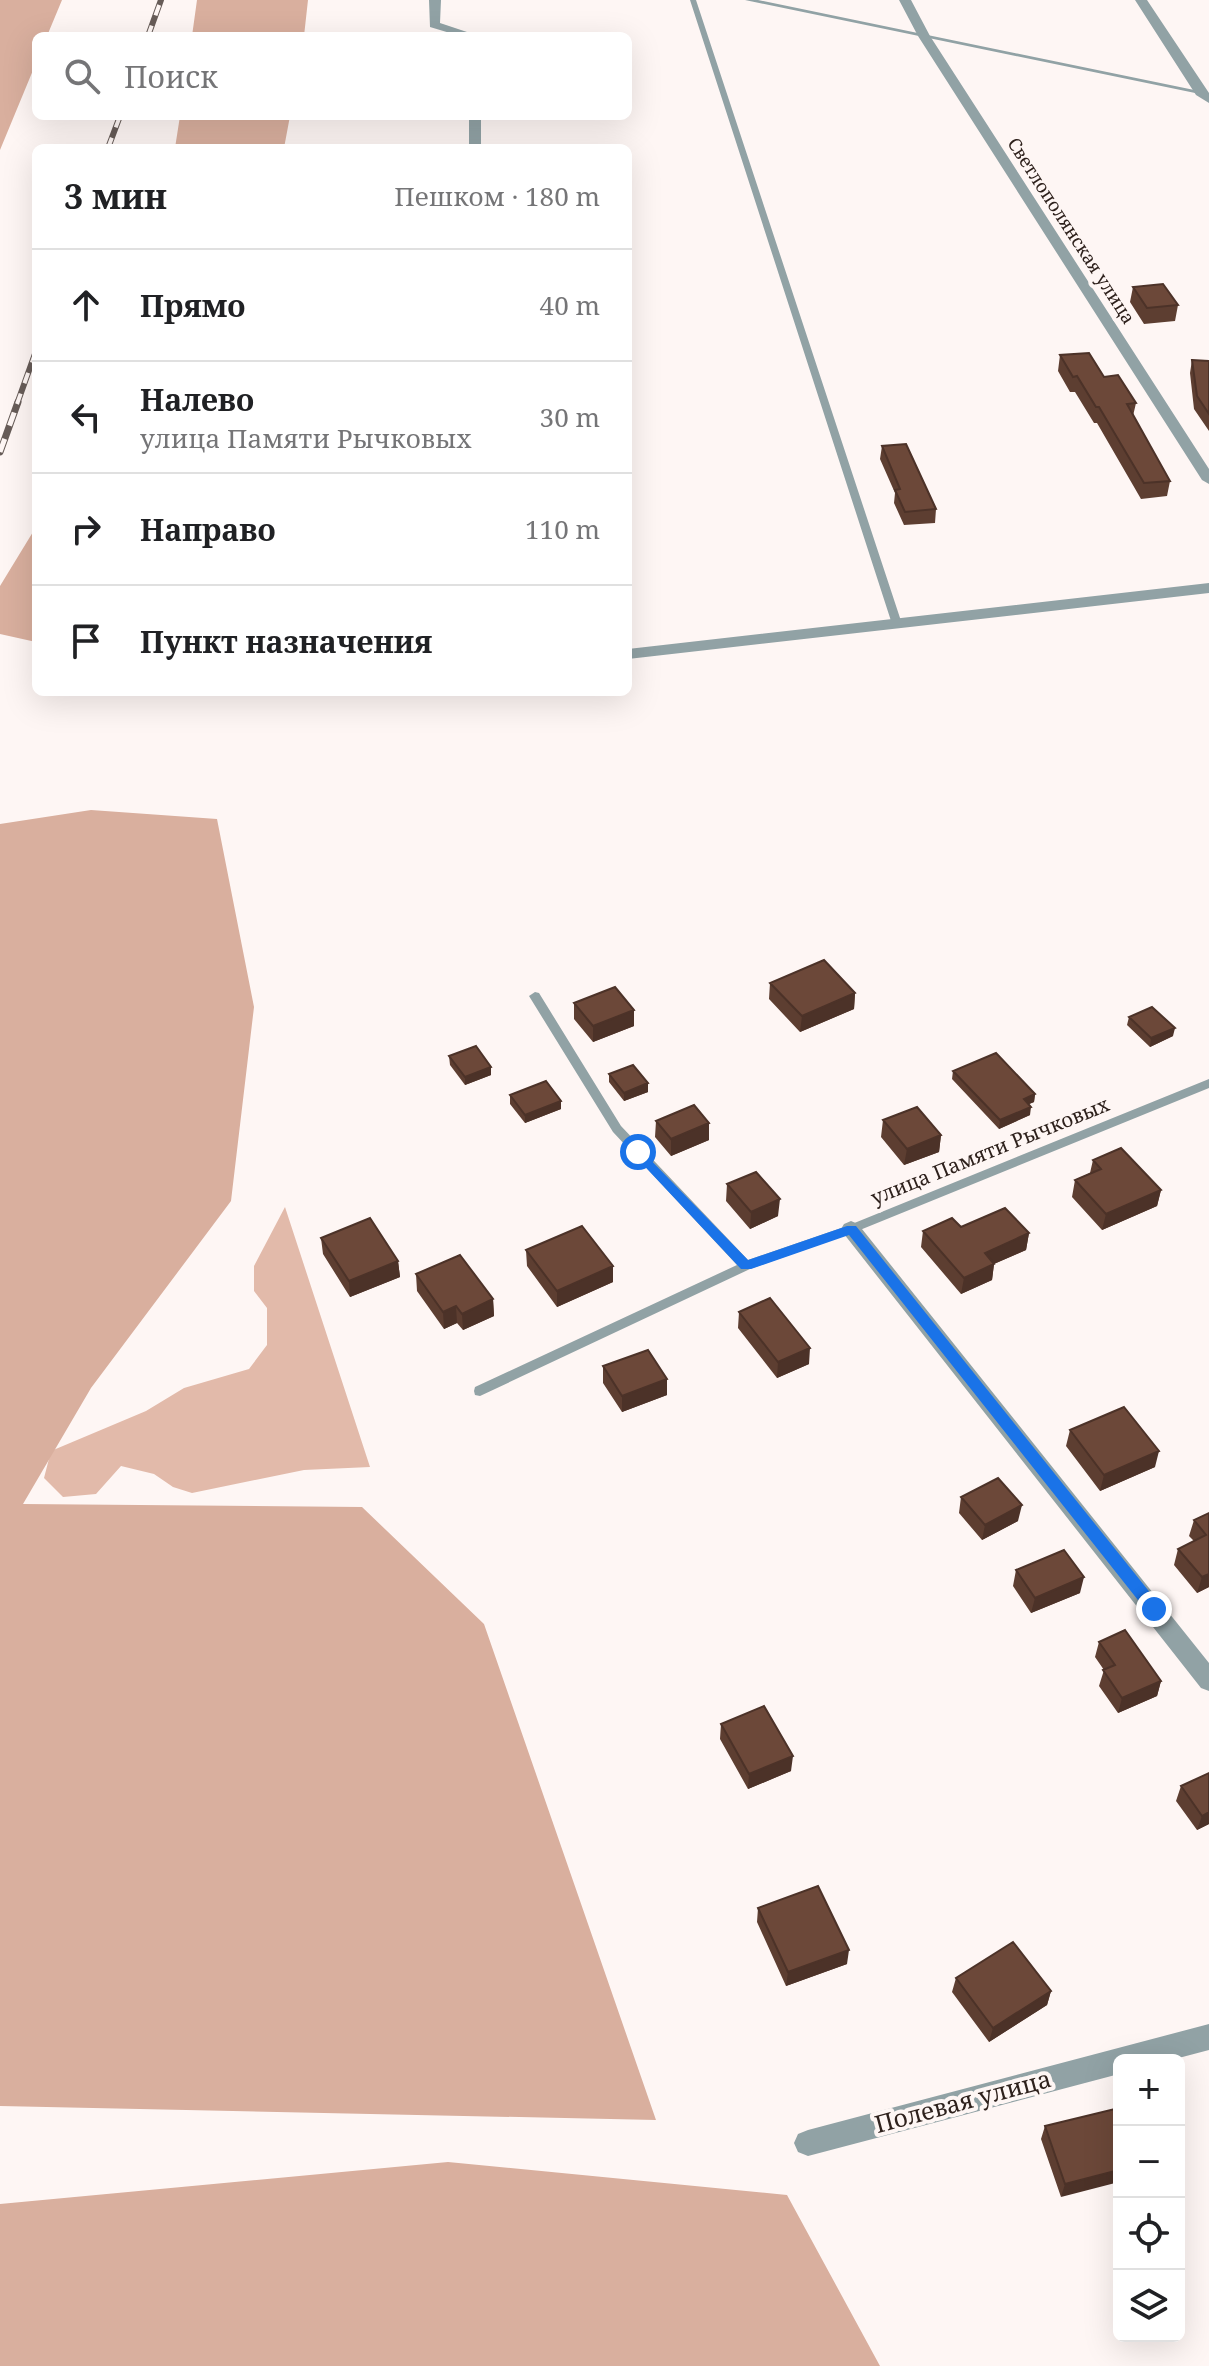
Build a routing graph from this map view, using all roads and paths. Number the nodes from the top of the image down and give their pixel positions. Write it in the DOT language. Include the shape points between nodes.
graph roads {
  1 [pos="435,0"];
  2 [pos="693,0"];
  3 [pos="748,0"];
  4 [pos="905,0"];
  5 [pos="1141,0"];
  6 [pos="459,32"];
  7 [pos="924,36"];
  8 [pos="1205,95"];
  9 [pos="475,120"];
  10 [pos="475,144"];
  11 [pos="1209,480"];
  12 [pos="1209,588"];
  13 [pos="897,624"];
  14 [pos="632,654"];
  15 [pos="535,996"];
  16 [pos="1209,1083"];
  17 [pos="851,1229"];
  18 [pos="746,1266"];
  19 [pos="480,1391"];
  20 [pos="1209,1681"];
  21 [pos="1209,2037"];
  22 [pos="1144,2054"];
  23 [pos="1113,2062"];
  24 [pos="808,2143"];
  1 -- 6 [label="street" via="434,25"];
  2 -- 13 [label="lane"];
  3 -- 7 [label="lane"];
  4 -- 7 [label="street, Светлополянская улица"];
  5 -- 8 [label="street"];
  7 -- 8 [label="lane"];
  7 -- 11 [label="street, Светлополянская улица"];
  9 -- 10 [label="street"];
  12 -- 13 [label="street"];
  13 -- 14 [label="street"];
  15 -- 18 [label="lane" via="617,1129"];
  16 -- 17 [label="lane, улица Памяти Рычковых"];
  17 -- 18 [label="lane, улица Памяти Рычковых"];
  17 -- 20 [label="street"];
  18 -- 19 [label="lane, улица Памяти Рычковых"];
  21 -- 22 [label="street, Полевая улица"];
  23 -- 24 [label="street, Полевая улица"];
}
